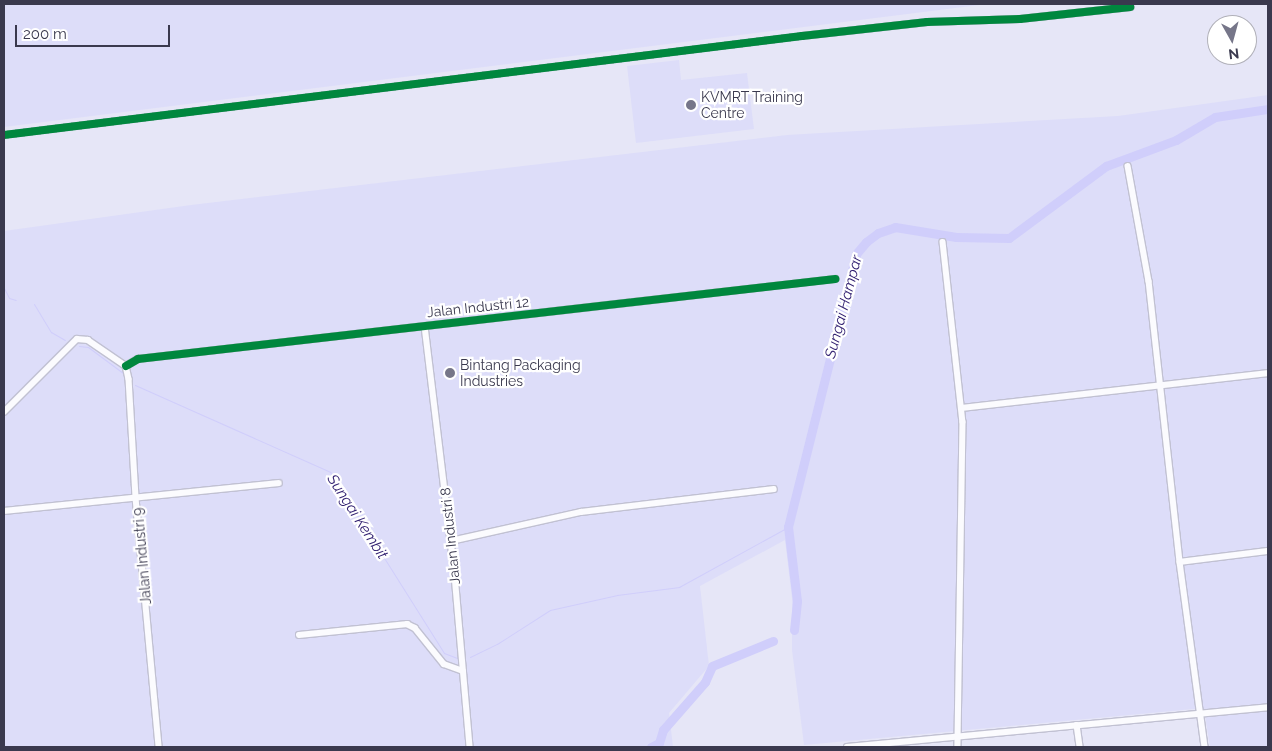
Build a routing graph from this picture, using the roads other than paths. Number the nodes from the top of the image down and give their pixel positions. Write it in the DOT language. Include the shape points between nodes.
graph roads {
  1 [pos="1130,7"];
  2 [pos="4,135"];
  3 [pos="1128,166"];
  4 [pos="943,242"];
  5 [pos="835,279"];
  6 [pos="425,326"];
  7 [pos="126,366"];
  8 [pos="1268,373"];
  9 [pos="1159,386"];
  10 [pos="962,408"];
  11 [pos="4,412"];
  12 [pos="279,483"];
  13 [pos="774,489"];
  14 [pos="136,498"];
  15 [pos="4,511"];
  16 [pos="451,541"];
  17 [pos="1268,551"];
  18 [pos="1180,562"];
  19 [pos="299,636"];
  20 [pos="463,671"];
  21 [pos="1268,707"];
  22 [pos="1199,713"];
  23 [pos="1077,725"];
  24 [pos="956,737"];
  25 [pos="159,747"];
  26 [pos="470,747"];
  27 [pos="847,747"];
  28 [pos="958,747"];
  29 [pos="1080,747"];
  30 [pos="1204,747"];
  1 -- 2 [label="street" via="1020,19 928,22 802,36"];
  3 -- 9 [label="street" via="1149,281"];
  4 -- 10 [label="street"];
  5 -- 6 [label="street, Jalan Industri 12"];
  6 -- 7 [label="street, Jalan Industri 12" via="138,359"];
  6 -- 16 [label="street, Jalan Industri 8"];
  7 -- 11 [label="street" via="88,340 77,339"];
  7 -- 14 [label="street, Jalan Industri 9"];
  8 -- 9 [label="street"];
  9 -- 10 [label="street"];
  9 -- 18 [label="street"];
  10 -- 24 [label="street"];
  12 -- 14 [label="street"];
  13 -- 16 [label="street" via="581,512"];
  14 -- 15 [label="street"];
  14 -- 25 [label="street, Jalan Industri 9"];
  16 -- 20 [label="street, Jalan Industri 8"];
  17 -- 18 [label="street"];
  18 -- 22 [label="street"];
  19 -- 20 [label="street" via="407,624 415,628 444,664"];
  20 -- 26 [label="street, Jalan Industri 8"];
  21 -- 22 [label="street"];
  22 -- 23 [label="street"];
  22 -- 30 [label="street"];
  23 -- 24 [label="street"];
  23 -- 29 [label="street"];
  24 -- 27 [label="street"];
  24 -- 28 [label="street"];
}
